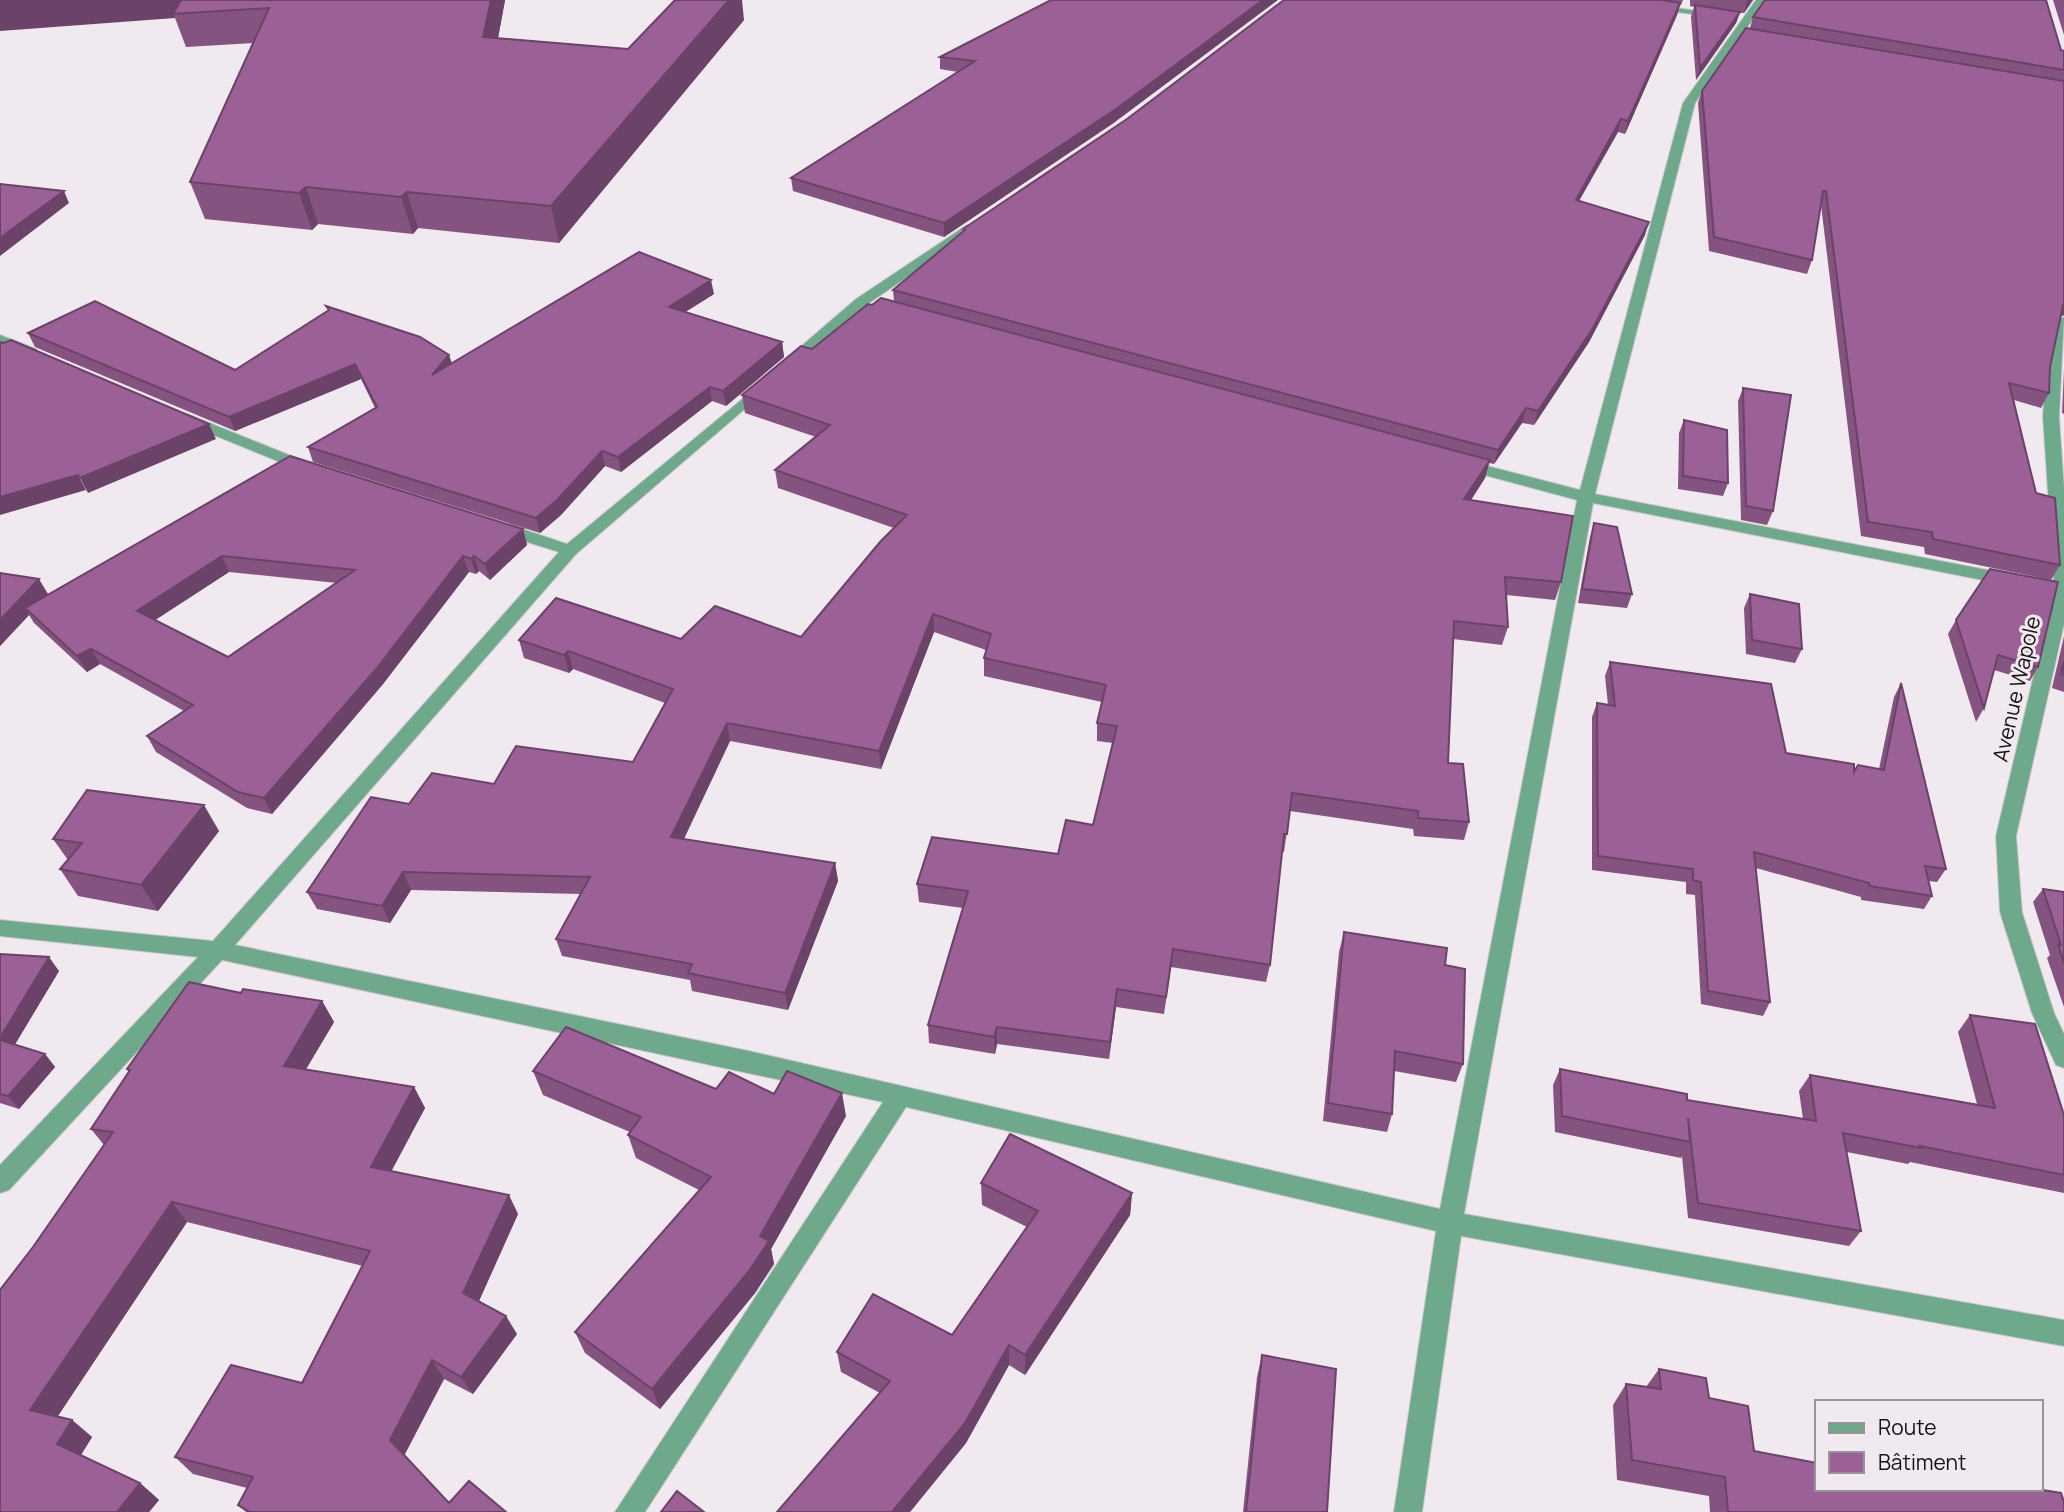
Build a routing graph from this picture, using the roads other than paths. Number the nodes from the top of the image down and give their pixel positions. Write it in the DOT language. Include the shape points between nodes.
graph roads {
  1 [pos="1599,0"];
  2 [pos="1761,0"];
  3 [pos="1746,29"];
  4 [pos="986,218"];
  5 [pos="862,302"];
  6 [pos="888,310"];
  7 [pos="2064,321"];
  8 [pos="0,339"];
  9 [pos="48,359"];
  10 [pos="169,411"];
  11 [pos="1452,461"];
  12 [pos="323,472"];
  13 [pos="1586,497"];
  14 [pos="479,522"];
  15 [pos="570,550"];
  16 [pos="2064,591"];
  17 [pos="0,928"];
  18 [pos="218,950"];
  19 [pos="2064,1058"];
  20 [pos="900,1096"];
  21 [pos="0,1182"];
  22 [pos="1450,1223"];
  23 [pos="2064,1333"];
  24 [pos="629,1512"];
  25 [pos="1408,1512"];
  1 -- 3 [label="street"];
  2 -- 3 [label="street"];
  3 -- 13 [label="street" via="1689,103"];
  4 -- 5 [label="street"];
  5 -- 6 [label="street"];
  5 -- 15 [label="street"];
  7 -- 16 [label="street, Avenue Wapole" via="2052,382 2051,417"];
  8 -- 9 [label="street"];
  10 -- 12 [label="street"];
  11 -- 13 [label="street"];
  13 -- 16 [label="street"];
  13 -- 22 [label="street"];
  14 -- 15 [label="street"];
  15 -- 18 [label="street"];
  16 -- 19 [label="street, Avenue Wapole" via="2006,836 2011,912 2043,1013"];
  17 -- 18 [label="street"];
  18 -- 20 [label="street"];
  18 -- 21 [label="street"];
  20 -- 22 [label="street"];
  20 -- 24 [label="street"];
  22 -- 23 [label="street"];
  22 -- 25 [label="street"];
}
